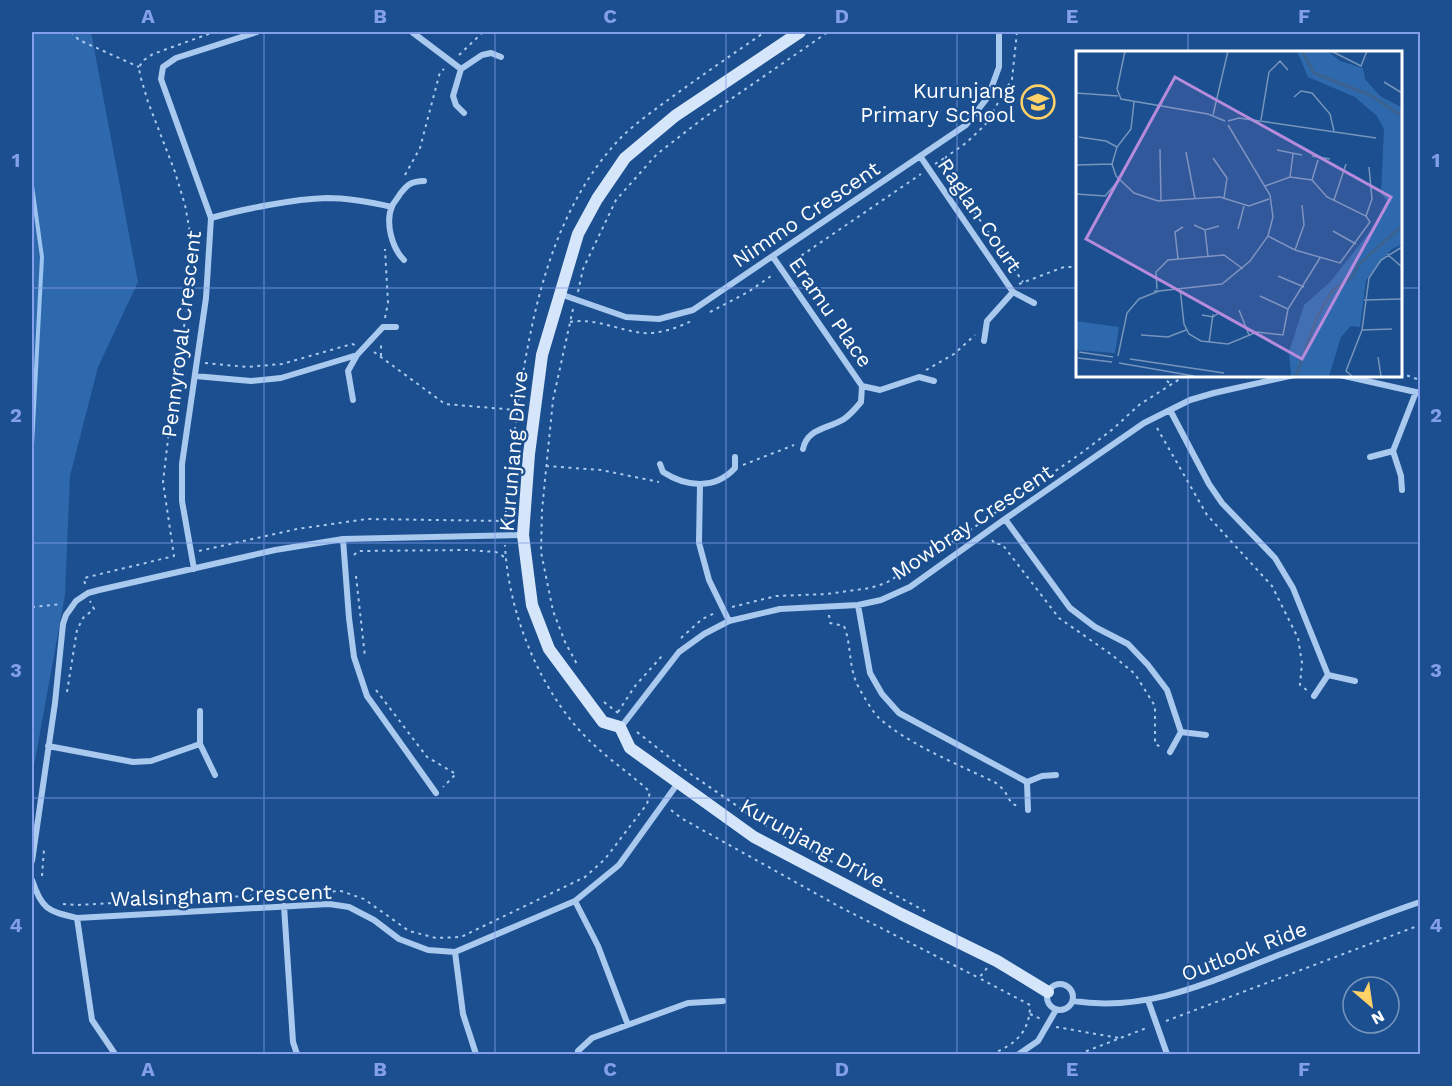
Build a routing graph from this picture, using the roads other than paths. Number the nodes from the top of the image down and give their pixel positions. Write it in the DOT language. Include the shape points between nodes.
graph roads {
  1 [pos="257,32"];
  2 [pos="412,32"];
  3 [pos="800,32"];
  4 [pos="999,32"];
  5 [pos="501,57"];
  6 [pos="461,69"];
  7 [pos="464,113"];
  8 [pos="920,156"];
  9 [pos="424,181"];
  10 [pos="392,207"];
  11 [pos="211,218"];
  12 [pos="773,257"];
  13 [pos="404,260"];
  14 [pos="1012,290"];
  15 [pos="560,294"];
  16 [pos="1034,303"];
  17 [pos="396,327"];
  18 [pos="984,341"];
  19 [pos="357,355"];
  20 [pos="195,376"];
  21 [pos="1290,376"];
  22 [pos="1345,376"];
  23 [pos="934,381"];
  24 [pos="862,386"];
  25 [pos="1418,392"];
  26 [pos="353,400"];
  27 [pos="1170,410"];
  28 [pos="803,449"];
  29 [pos="1393,451"];
  30 [pos="735,457"];
  31 [pos="1370,458"];
  32 [pos="660,464"];
  33 [pos="700,485"];
  34 [pos="1402,490"];
  35 [pos="1005,519"];
  36 [pos="523,534"];
  37 [pos="343,539"];
  38 [pos="194,569"];
  39 [pos="858,605"];
  40 [pos="729,621"];
  41 [pos="1328,675"];
  42 [pos="1355,681"];
  43 [pos="1314,696"];
  44 [pos="200,711"];
  45 [pos="623,724"];
  46 [pos="1182,732"];
  47 [pos="1206,735"];
  48 [pos="200,744"];
  49 [pos="48,746"];
  50 [pos="1170,752"];
  51 [pos="215,776"];
  52 [pos="1056,776"];
  53 [pos="1027,782"];
  54 [pos="678,783"];
  55 [pos="436,793"];
  56 [pos="1028,810"];
  57 [pos="32,861"];
  58 [pos="32,880"];
  59 [pos="575,901"];
  60 [pos="1420,902"];
  61 [pos="284,906"];
  62 [pos="77,918"];
  63 [pos="455,952"];
  64 [pos="1048,992"];
  65 [pos="1148,1000"];
  66 [pos="723,1001"];
  67 [pos="1073,1001"];
  68 [pos="1056,1010"];
  69 [pos="628,1025"];
  70 [pos="578,1051"];
  71 [pos="116,1054"];
  72 [pos="297,1054"];
  73 [pos="476,1054"];
  74 [pos="1019,1054"];
  75 [pos="1167,1054"];
  1 -- 11 [label="street, Pennyroyal Crescent" via="176,58 163,68 161,79"];
  2 -- 6 [label="street"];
  3 -- 15 [label="street, Kurunjang Drive" via="675,116 625,158 578,234"];
  4 -- 8 [label="street, Nimmo Crescent" via="999,67 988,97 966,125"];
  5 -- 6 [label="street" via="482,55"];
  6 -- 7 [label="street" via="453,96"];
  8 -- 12 [label="street, Nimmo Crescent"];
  8 -- 14 [label="street, Raglan Court"];
  9 -- 10 [label="street" via="407,184"];
  10 -- 11 [label="street" via="325,198"];
  10 -- 13 [label="street" via="389,226"];
  11 -- 20 [label="street, Pennyroyal Crescent" via="207,297"];
  12 -- 15 [label="street, Nimmo Crescent" via="693,310 659,319 626,317"];
  12 -- 24 [label="street, Eramu Place"];
  14 -- 16 [label="street, Raglan Court"];
  14 -- 18 [label="street, Raglan Court" via="987,321"];
  15 -- 36 [label="street, Kurunjang Drive" via="542,355"];
  17 -- 19 [label="street" via="383,327"];
  19 -- 20 [label="street" via="281,378 251,381"];
  19 -- 26 [label="street" via="348,372"];
  20 -- 38 [label="street, Pennyroyal Crescent" via="182,464 182,501"];
  21 -- 27 [label="street, Mowbray Crescent" via="1214,393"];
  22 -- 25 [label="street"];
  23 -- 24 [label="street, Eramu Place" via="919,377 880,390"];
  24 -- 28 [label="street, Eramu Place" via="861,402 845,419 812,433"];
  25 -- 29 [label="street"];
  27 -- 35 [label="street, Mowbray Crescent"];
  27 -- 41 [label="street" via="1222,503 1275,558 1293,588"];
  29 -- 31 [label="street"];
  29 -- 34 [label="street"];
  30 -- 33 [label="street" via="735,468 729,475"];
  32 -- 33 [label="street" via="663,472 677,481"];
  33 -- 40 [label="street" via="699,543 709,580"];
  35 -- 39 [label="street, Mowbray Crescent" via="910,588"];
  35 -- 46 [label="street" via="1070,608 1128,644 1148,665 1167,690"];
  36 -- 37 [label="street"];
  36 -- 45 [label="street, Kurunjang Drive" via="532,605 549,649 603,722"];
  37 -- 38 [label="street"];
  37 -- 55 [label="street" via="354,657 367,696"];
  38 -- 49 [label="street" via="99,590 70,607 63,624"];
  39 -- 40 [label="street, Mowbray Crescent" via="780,609"];
  39 -- 53 [label="street" via="870,673 899,713"];
  40 -- 45 [label="street, Mowbray Crescent" via="679,652"];
  41 -- 42 [label="street"];
  41 -- 43 [label="street"];
  44 -- 48 [label="street"];
  45 -- 54 [label="street, Kurunjang Drive" via="630,748"];
  46 -- 47 [label="street"];
  46 -- 50 [label="street"];
  48 -- 49 [label="street" via="151,762"];
  48 -- 51 [label="street"];
  49 -- 57 [label="street"];
  52 -- 53 [label="street"];
  53 -- 56 [label="street"];
  54 -- 59 [label="street, Walsingham Crescent" via="619,865"];
  54 -- 64 [label="street, Kurunjang Drive" via="754,837 994,960"];
  58 -- 62 [label="street, Walsingham Crescent" via="37,896 50,911"];
  59 -- 63 [label="street, Walsingham Crescent"];
  59 -- 69 [label="street" via="598,946"];
  60 -- 65 [label="street, Outlook Ride" via="1181,993"];
  61 -- 62 [label="street, Walsingham Crescent"];
  61 -- 63 [label="street, Walsingham Crescent" via="349,907 399,939 428,950"];
  61 -- 72 [label="street"];
  62 -- 71 [label="street" via="92,1020"];
  63 -- 73 [label="street" via="463,1014"];
  64 -- 67 [label="street" via="1063,984 1070,988"];
  64 -- 68 [label="street" via="1047,1001"];
  65 -- 67 [label="street, Outlook Ride" via="1093,1004"];
  65 -- 75 [label="street"];
  66 -- 69 [label="street" via="688,1003"];
  67 -- 68 [label="street" via="1068,1008"];
  68 -- 74 [label="street" via="1038,1041"];
  69 -- 70 [label="street" via="592,1038"];
}
